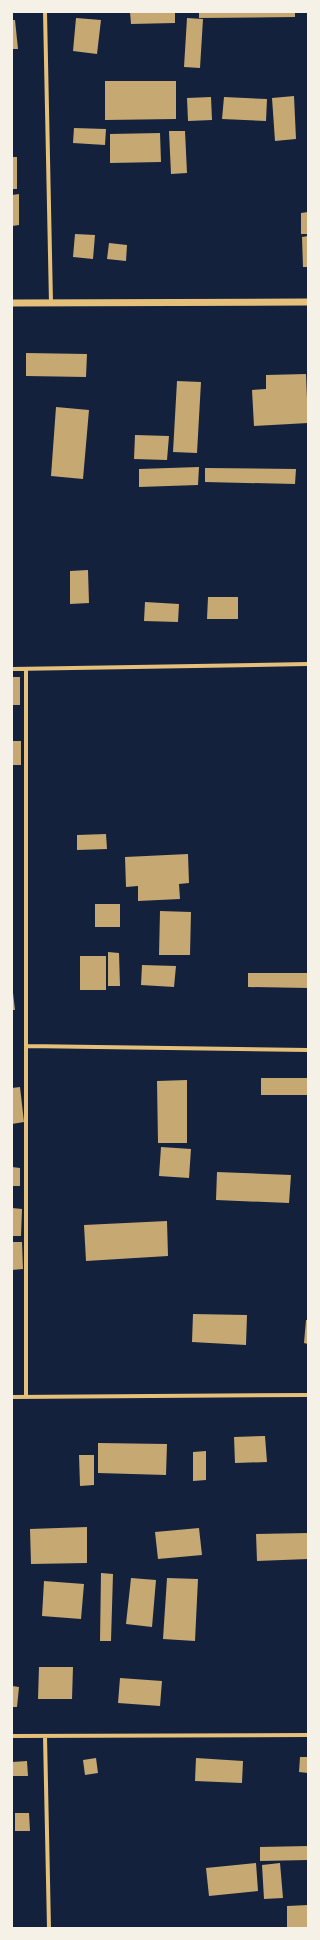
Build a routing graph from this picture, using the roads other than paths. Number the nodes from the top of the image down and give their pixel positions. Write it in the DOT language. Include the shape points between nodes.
graph roads {
  1 [pos="46,12"];
  2 [pos="308,302"];
  3 [pos="12,303"];
  4 [pos="51,303"];
  5 [pos="308,664"];
  6 [pos="12,669"];
  7 [pos="26,669"];
  8 [pos="27,1046"];
  9 [pos="308,1050"];
  10 [pos="308,1395"];
  11 [pos="12,1397"];
  12 [pos="26,1397"];
  13 [pos="308,1735"];
  14 [pos="12,1736"];
  15 [pos="45,1736"];
  16 [pos="49,1928"];
  1 -- 4 [label="street"];
  2 -- 4 [label="street"];
  3 -- 4 [label="street"];
  5 -- 7 [label="street"];
  6 -- 7 [label="street"];
  7 -- 8 [label="street"];
  8 -- 9 [label="street"];
  8 -- 12 [label="street"];
  10 -- 12 [label="street"];
  11 -- 12 [label="street"];
  13 -- 15 [label="street"];
  14 -- 15 [label="street"];
  15 -- 16 [label="street"];
}
